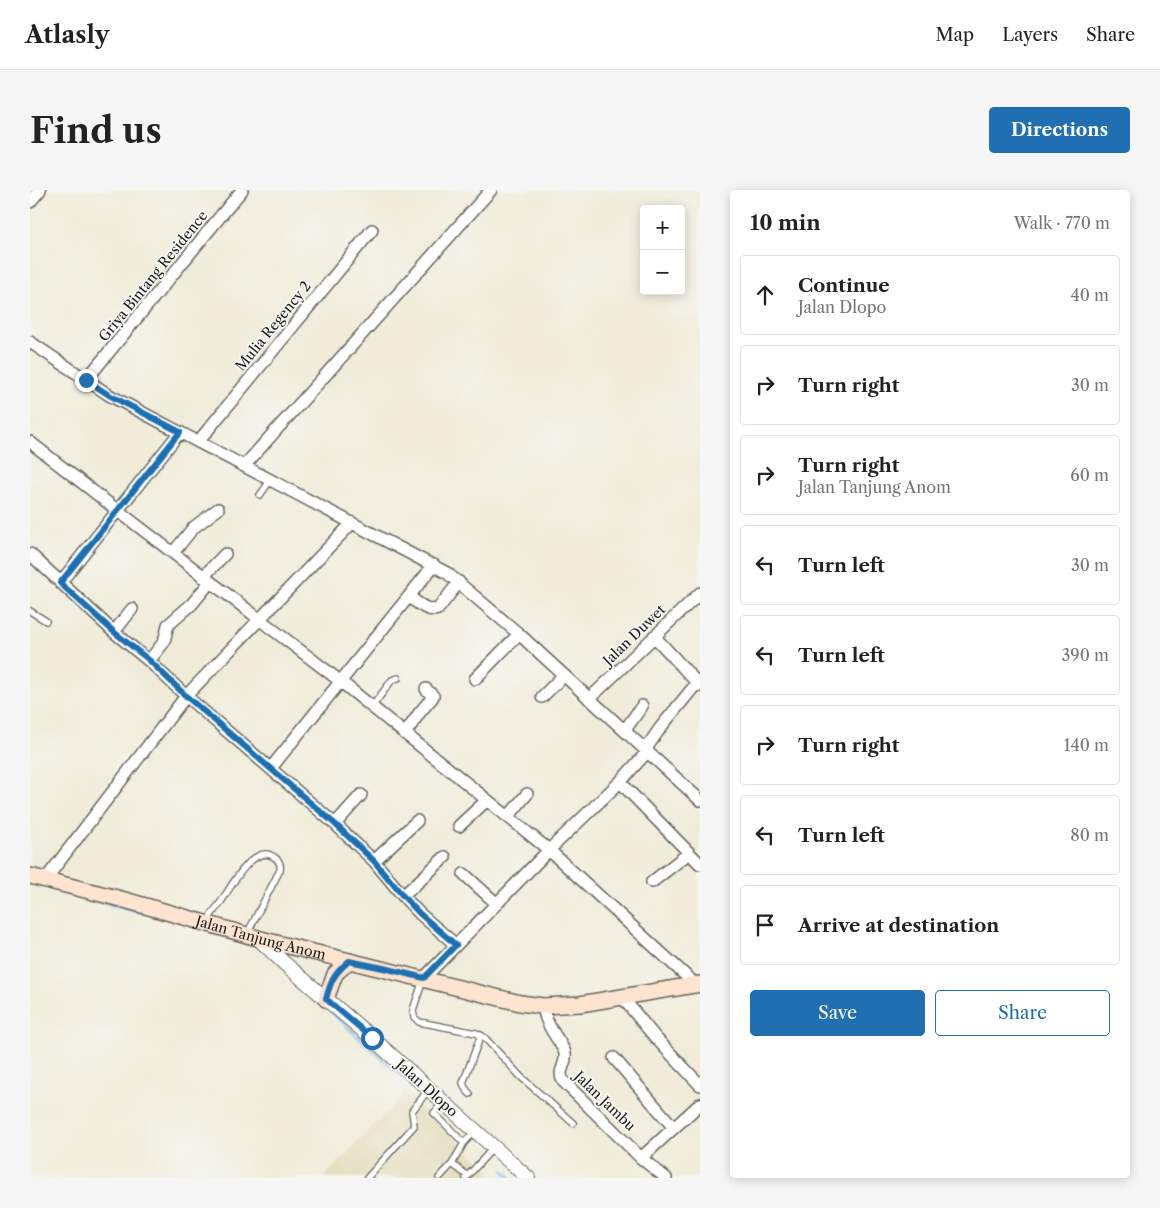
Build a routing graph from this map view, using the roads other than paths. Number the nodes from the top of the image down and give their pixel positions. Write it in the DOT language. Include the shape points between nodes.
graph roads {
  1 [pos="40,190"];
  2 [pos="242,190"];
  3 [pos="490,190"];
  4 [pos="30,202"];
  5 [pos="372,230"];
  6 [pos="30,342"];
  7 [pos="86,380"];
  8 [pos="180,432"];
  9 [pos="30,442"];
  10 [pos="198,442"];
  11 [pos="244,466"];
  12 [pos="270,481"];
  13 [pos="260,495"];
  14 [pos="218,509"];
  15 [pos="117,510"];
  16 [pos="352,523"];
  17 [pos="173,553"];
  18 [pos="30,554"];
  19 [pos="226,554"];
  20 [pos="434,566"];
  21 [pos="206,579"];
  22 [pos="459,582"];
  23 [pos="60,583"];
  24 [pos="700,593"];
  25 [pos="409,597"];
  26 [pos="132,609"];
  27 [pos="30,611"];
  28 [pos="258,619"];
  29 [pos="46,621"];
  30 [pos="114,632"];
  31 [pos="518,634"];
  32 [pos="654,636"];
  33 [pos="149,660"];
  34 [pos="564,675"];
  35 [pos="398,678"];
  36 [pos="697,678"];
  37 [pos="475,680"];
  38 [pos="340,681"];
  39 [pos="426,689"];
  40 [pos="186,696"];
  41 [pos="542,697"];
  42 [pos="590,699"];
  43 [pos="642,706"];
  44 [pos="372,707"];
  45 [pos="625,730"];
  46 [pos="405,734"];
  47 [pos="646,751"];
  48 [pos="271,768"];
  49 [pos="620,782"];
  50 [pos="527,794"];
  51 [pos="361,795"];
  52 [pos="699,798"];
  53 [pos="487,800"];
  54 [pos="508,816"];
  55 [pos="417,820"];
  56 [pos="335,824"];
  57 [pos="459,826"];
  58 [pos="549,850"];
  59 [pos="689,853"];
  60 [pos="445,857"];
  61 [pos="374,861"];
  62 [pos="700,864"];
  63 [pos="464,874"];
  64 [pos="30,876"];
  65 [pos="45,880"];
  66 [pos="652,882"];
  67 [pos="403,896"];
  68 [pos="497,904"];
  69 [pos="206,923"];
  70 [pos="253,936"];
  71 [pos="456,945"];
  72 [pos="349,961"];
  73 [pos="424,978"];
  74 [pos="698,984"];
  75 [pos="622,997"];
  76 [pos="326,999"];
  77 [pos="543,1006"];
  78 [pos="480,1036"];
  79 [pos="614,1058"];
  80 [pos="700,1085"];
  81 [pos="429,1090"];
  82 [pos="470,1094"];
  83 [pos="700,1104"];
  84 [pos="438,1106"];
  85 [pos="573,1123"];
  86 [pos="674,1128"];
  87 [pos="475,1131"];
  88 [pos="464,1143"];
  89 [pos="494,1148"];
  90 [pos="642,1158"];
  91 [pos="452,1164"];
  92 [pos="467,1177"];
  93 [pos="368,1178"];
  94 [pos="439,1178"];
  95 [pos="528,1178"];
  96 [pos="666,1178"];
  1 -- 4 [label="street"];
  2 -- 7 [label="street, Griya Bintang Residence"];
  3 -- 11 [label="street"];
  5 -- 10 [label="street, Mulia Regency 2"];
  6 -- 7 [label="street"];
  7 -- 8 [label="street"];
  8 -- 10 [label="street"];
  8 -- 15 [label="street"];
  9 -- 15 [label="street"];
  10 -- 11 [label="street"];
  11 -- 12 [label="street"];
  12 -- 13 [label="lane"];
  12 -- 16 [label="street"];
  14 -- 17 [label="street" via="193,528"];
  15 -- 17 [label="street"];
  15 -- 23 [label="street"];
  16 -- 20 [label="street"];
  16 -- 28 [label="street"];
  17 -- 21 [label="street"];
  18 -- 23 [label="street"];
  19 -- 21 [label="street"];
  20 -- 22 [label="street"];
  20 -- 25 [label="street"];
  21 -- 28 [label="street"];
  21 -- 33 [label="street" via="192,604 168,625 164,642"];
  22 -- 25 [label="street" via="434,611"];
  22 -- 31 [label="street"];
  23 -- 30 [label="street"];
  24 -- 32 [label="street, Jalan Duwet"];
  25 -- 38 [label="street"];
  26 -- 30 [label="street"];
  27 -- 29 [label="lane"];
  28 -- 38 [label="street"];
  28 -- 40 [label="street"];
  30 -- 33 [label="street"];
  31 -- 34 [label="street"];
  31 -- 37 [label="street"];
  32 -- 36 [label="street"];
  32 -- 42 [label="street, Jalan Duwet"];
  33 -- 40 [label="street"];
  34 -- 41 [label="street"];
  34 -- 42 [label="street"];
  35 -- 44 [label="lane" via="388,684"];
  36 -- 47 [label="street"];
  38 -- 44 [label="street"];
  38 -- 48 [label="street"];
  39 -- 46 [label="street" via="433,696"];
  40 -- 48 [label="street"];
  40 -- 65 [label="street"];
  42 -- 45 [label="street"];
  43 -- 45 [label="street"];
  44 -- 46 [label="street"];
  45 -- 47 [label="street"];
  46 -- 53 [label="street"];
  47 -- 49 [label="street"];
  47 -- 52 [label="street"];
  48 -- 56 [label="street"];
  49 -- 58 [label="street"];
  49 -- 59 [label="street"];
  50 -- 54 [label="street"];
  51 -- 56 [label="street"];
  53 -- 54 [label="street"];
  53 -- 57 [label="street"];
  54 -- 58 [label="street"];
  55 -- 61 [label="street"];
  56 -- 61 [label="street"];
  58 -- 68 [label="street"];
  58 -- 74 [label="street"];
  59 -- 62 [label="street"];
  59 -- 66 [label="street"];
  60 -- 67 [label="street"];
  61 -- 67 [label="street"];
  63 -- 68 [label="street"];
  64 -- 65 [label="main road, Jalan Tanjung Anom"];
  65 -- 69 [label="main road, Jalan Tanjung Anom"];
  67 -- 71 [label="street"];
  68 -- 71 [label="street"];
  69 -- 70 [label="main road, Jalan Tanjung Anom"];
  69 -- 70 [label="lane" via="249,862 267,853 281,865"];
  70 -- 72 [label="main road, Jalan Tanjung Anom"];
  70 -- 76 [label="street, Jalan Dlopo"];
  71 -- 73 [label="street"];
  72 -- 73 [label="main road, Jalan Tanjung Anom"];
  72 -- 76 [label="main road" via="335,974"];
  73 -- 77 [label="main road, Jalan Tanjung Anom"];
  73 -- 78 [label="lane" via="414,1006 414,1017 419,1022"];
  74 -- 75 [label="main road, Jalan Tanjung Anom"];
  75 -- 77 [label="main road, Jalan Tanjung Anom"];
  75 -- 80 [label="street"];
  76 -- 81 [label="street, Jalan Dlopo"];
  77 -- 90 [label="street, Jalan Jambu" via="547,1023 565,1052 560,1071 563,1081"];
  78 -- 82 [label="lane" via="463,1082"];
  78 -- 85 [label="lane"];
  79 -- 86 [label="street"];
  81 -- 84 [label="street, Jalan Dlopo"];
  81 -- 93 [label="lane" via="412,1111 414,1126"];
  83 -- 86 [label="street"];
  84 -- 87 [label="street, Jalan Dlopo"];
  84 -- 88 [label="lane" via="436,1115"];
  86 -- 90 [label="street"];
  87 -- 88 [label="lane"];
  87 -- 89 [label="street, Jalan Dlopo"];
  88 -- 91 [label="lane"];
  89 -- 92 [label="lane"];
  89 -- 95 [label="street, Jalan Dlopo"];
  90 -- 96 [label="street, Jalan Jambu"];
  91 -- 92 [label="lane"];
  91 -- 94 [label="lane"];
}
